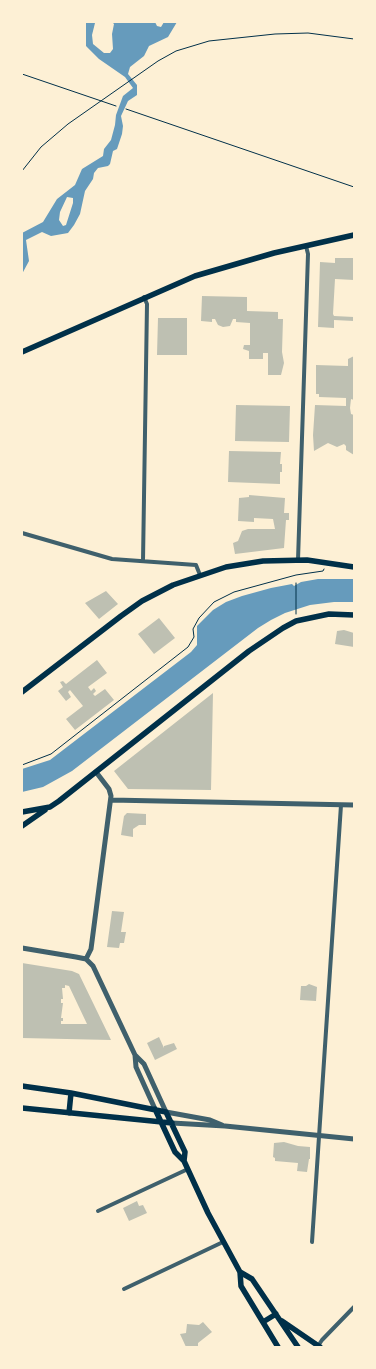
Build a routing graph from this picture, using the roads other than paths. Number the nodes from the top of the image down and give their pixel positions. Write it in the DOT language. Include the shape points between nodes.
graph roads {
  1 [pos="354,235"];
  2 [pos="306,246"];
  3 [pos="144,298"];
  4 [pos="22,352"];
  5 [pos="22,533"];
  6 [pos="298,560"];
  7 [pos="143,561"];
  8 [pos="354,567"];
  9 [pos="200,575"];
  10 [pos="354,615"];
  11 [pos="22,692"];
  12 [pos="96,772"];
  13 [pos="111,800"];
  14 [pos="341,805"];
  15 [pos="354,805"];
  16 [pos="50,807"];
  17 [pos="22,812"];
  18 [pos="22,826"];
  19 [pos="23,948"];
  20 [pos="86,959"];
  21 [pos="135,1055"];
  22 [pos="22,1086"];
  23 [pos="71,1093"];
  24 [pos="22,1108"];
  25 [pos="155,1109"];
  26 [pos="166,1112"];
  27 [pos="69,1113"];
  28 [pos="162,1123"];
  29 [pos="172,1123"];
  30 [pos="225,1126"];
  31 [pos="320,1135"];
  32 [pos="354,1139"];
  33 [pos="184,1161"];
  34 [pos="188,1169"];
  35 [pos="98,1210"];
  36 [pos="223,1242"];
  37 [pos="312,1242"];
  38 [pos="240,1272"];
  39 [pos="124,1289"];
  40 [pos="354,1307"];
  41 [pos="278,1317"];
  42 [pos="263,1322"];
  43 [pos="278,1347"];
  44 [pos="298,1347"];
  45 [pos="319,1347"];
  1 -- 2 [label="main road"];
  2 -- 3 [label="main road" via="221,268"];
  2 -- 6 [label="street" via="308,254"];
  3 -- 4 [label="main road"];
  3 -- 7 [label="street" via="147,304"];
  5 -- 7 [label="street" via="102,557"];
  6 -- 8 [label="main road"];
  6 -- 9 [label="main road" via="252,562"];
  7 -- 9 [label="street" via="196,565"];
  9 -- 11 [label="main road" via="142,601"];
  10 -- 12 [label="main road" via="315,616 283,628 254,647"];
  12 -- 13 [label="street" via="109,789"];
  12 -- 16 [label="main road"];
  13 -- 14 [label="street"];
  13 -- 20 [label="street" via="91,949"];
  14 -- 15 [label="street"];
  14 -- 31 [label="street"];
  16 -- 17 [label="main road"];
  16 -- 18 [label="main road"];
  19 -- 20 [label="street"];
  20 -- 21 [label="street" via="96,970"];
  21 -- 25 [label="street" via="136,1067"];
  21 -- 26 [label="street" via="144,1064"];
  22 -- 23 [label="main road"];
  23 -- 25 [label="main road"];
  23 -- 27 [label="main road"];
  24 -- 27 [label="main road"];
  25 -- 26 [label="main road"];
  25 -- 28 [label="main road"];
  26 -- 29 [label="main road"];
  26 -- 30 [label="street" via="210,1120"];
  27 -- 28 [label="main road"];
  28 -- 29 [label="main road"];
  28 -- 33 [label="main road" via="175,1152"];
  29 -- 30 [label="street"];
  29 -- 33 [label="main road" via="185,1152"];
  30 -- 31 [label="street"];
  31 -- 32 [label="street"];
  31 -- 37 [label="street"];
  33 -- 34 [label="main road"];
  34 -- 35 [label="street"];
  34 -- 36 [label="main road"];
  36 -- 38 [label="main road"];
  36 -- 39 [label="street"];
  38 -- 41 [label="main road" via="252,1279"];
  38 -- 42 [label="main road" via="241,1286"];
  40 -- 45 [label="street" via="322,1340"];
  41 -- 42 [label="main road"];
  41 -- 44 [label="main road"];
  41 -- 45 [label="main road"];
  42 -- 43 [label="main road"];
}
